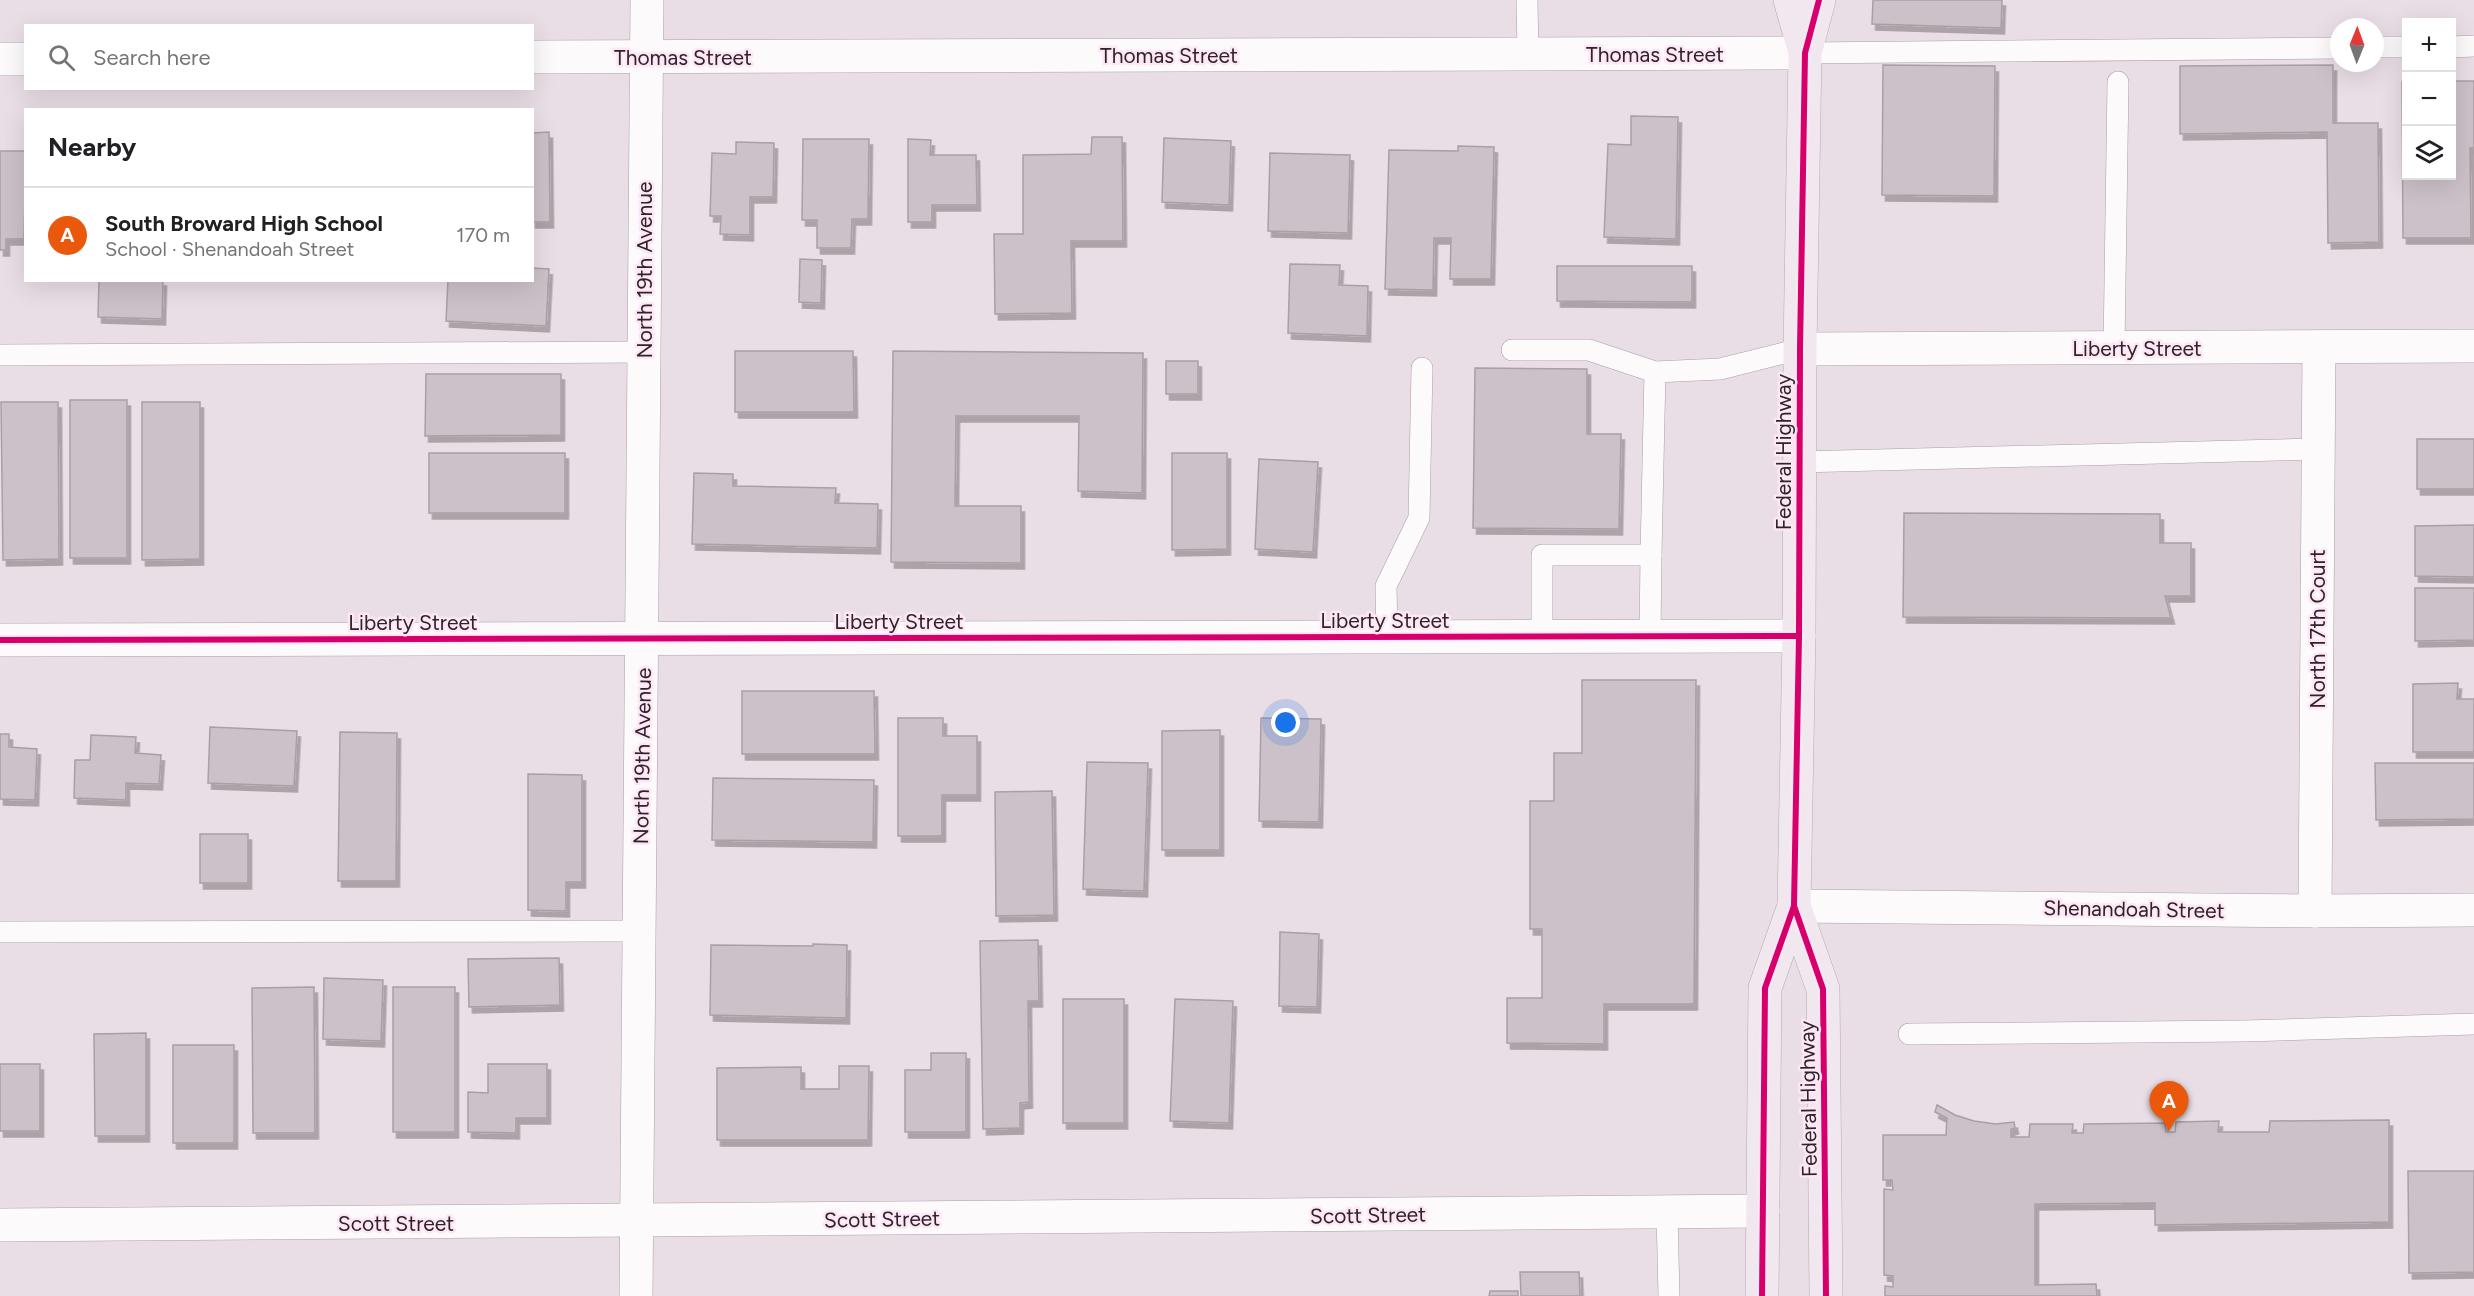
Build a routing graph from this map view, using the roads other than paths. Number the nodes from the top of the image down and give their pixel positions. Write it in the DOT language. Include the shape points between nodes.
graph roads {
  1 [pos="647,0"];
  2 [pos="1527,0"];
  3 [pos="1790,0"];
  4 [pos="1819,0"];
  5 [pos="2474,46"];
  6 [pos="2384,47"];
  7 [pos="2402,47"];
  8 [pos="2456,47"];
  9 [pos="2330,48"];
  10 [pos="1805,53"];
  11 [pos="1528,54"];
  12 [pos="534,57"];
  13 [pos="645,57"];
  14 [pos="0,59"];
  15 [pos="24,59"];
  16 [pos="2118,82"];
  17 [pos="2474,346"];
  18 [pos="2319,347"];
  19 [pos="1800,349"];
  20 [pos="2114,349"];
  21 [pos="1512,350"];
  22 [pos="644,352"];
  23 [pos="0,355"];
  24 [pos="1422,368"];
  25 [pos="1655,372"];
  26 [pos="2318,449"];
  27 [pos="1799,462"];
  28 [pos="1651,555"];
  29 [pos="1542,636"];
  30 [pos="1650,636"];
  31 [pos="1798,636"];
  32 [pos="1387,637"];
  33 [pos="643,638"];
  34 [pos="0,640"];
  35 [pos="1794,906"];
  36 [pos="2474,910"];
  37 [pos="2315,911"];
  38 [pos="640,931"];
  39 [pos="0,932"];
  40 [pos="2474,1024"];
  41 [pos="1909,1034"];
  42 [pos="1763,1211"];
  43 [pos="1667,1212"];
  44 [pos="637,1221"];
  45 [pos="0,1225"];
  46 [pos="636,1296"];
  47 [pos="1669,1296"];
  48 [pos="1762,1296"];
  49 [pos="1826,1296"];
  1 -- 13 [label="street, North 19th Avenue"];
  2 -- 11 [label="lane"];
  3 -- 10 [label="main road, Federal Highway"];
  4 -- 10 [label="main road, Federal Highway"];
  5 -- 8 [label="lane"];
  6 -- 7 [label="lane"];
  9 -- 10 [label="lane"];
  10 -- 11 [label="street, Thomas Street"];
  10 -- 19 [label="main road, Federal Highway"];
  11 -- 13 [label="street, Thomas Street"];
  12 -- 13 [label="street, Thomas Street"];
  13 -- 22 [label="street, North 19th Avenue"];
  14 -- 15 [label="street"];
  16 -- 20 [label="lane"];
  17 -- 18 [label="street, Liberty Street"];
  18 -- 20 [label="street, Liberty Street"];
  18 -- 26 [label="street, North 17th Court"];
  19 -- 20 [label="street, Liberty Street"];
  19 -- 25 [label="lane" via="1720,369"];
  19 -- 27 [label="main road, Federal Highway"];
  21 -- 25 [label="lane" via="1589,350"];
  22 -- 23 [label="lane"];
  22 -- 33 [label="street, North 19th Avenue"];
  24 -- 32 [label="lane" via="1419,518 1386,586"];
  25 -- 28 [label="lane"];
  26 -- 27 [label="lane"];
  26 -- 37 [label="street, North 17th Court"];
  27 -- 31 [label="main road, Federal Highway"];
  28 -- 29 [label="lane" via="1542,555"];
  28 -- 30 [label="lane"];
  29 -- 30 [label="street, Liberty Street"];
  29 -- 32 [label="street, Liberty Street"];
  30 -- 31 [label="street, Liberty Street"];
  31 -- 35 [label="main road, Federal Highway"];
  32 -- 33 [label="street, Liberty Street"];
  33 -- 34 [label="street, Liberty Street"];
  33 -- 38 [label="street, North 19th Avenue"];
  35 -- 37 [label="street, Shenandoah Street"];
  35 -- 42 [label="main road, Federal Highway" via="1765,988"];
  35 -- 49 [label="main road, Federal Highway" via="1823,989"];
  36 -- 37 [label="street, Shenandoah Street"];
  38 -- 39 [label="lane"];
  38 -- 44 [label="street, North 19th Avenue"];
  40 -- 41 [label="lane"];
  42 -- 43 [label="street, Scott Street"];
  42 -- 48 [label="main road, Federal Highway"];
  43 -- 44 [label="street, Scott Street"];
  43 -- 47 [label="lane"];
  44 -- 45 [label="street, Scott Street"];
  44 -- 46 [label="street, North 19th Avenue"];
}
